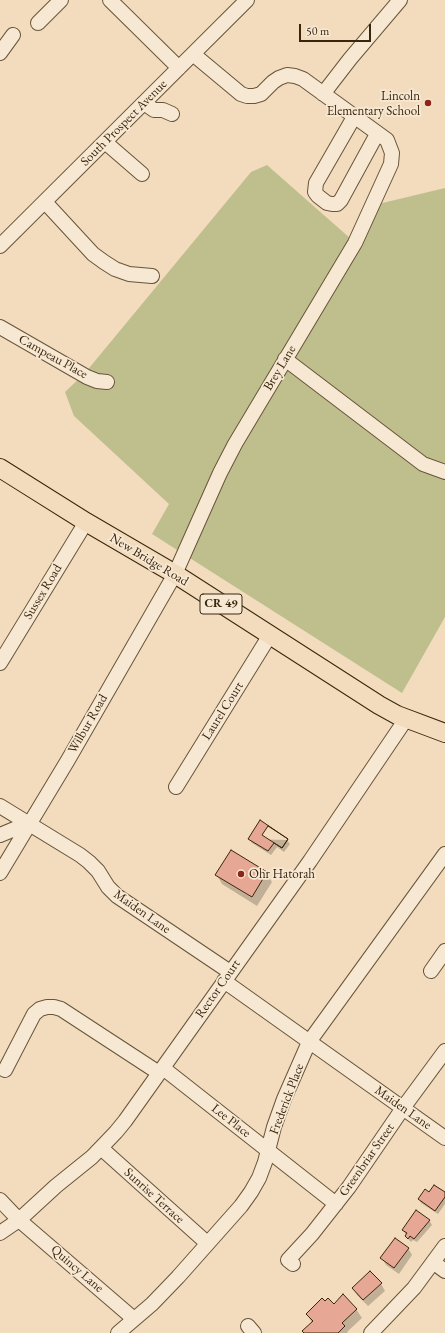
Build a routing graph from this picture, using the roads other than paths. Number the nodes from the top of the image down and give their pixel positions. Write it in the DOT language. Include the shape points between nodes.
graph roads {
  1 [pos="61,0"];
  2 [pos="110,0"];
  3 [pos="247,0"];
  4 [pos="400,0"];
  5 [pos="38,23"];
  6 [pos="13,35"];
  7 [pos="0,53"];
  8 [pos="193,54"];
  9 [pos="179,68"];
  10 [pos="324,94"];
  11 [pos="144,103"];
  12 [pos="172,114"];
  13 [pos="354,117"];
  14 [pos="377,134"];
  15 [pos="105,142"];
  16 [pos="142,174"];
  17 [pos="45,202"];
  18 [pos="0,246"];
  19 [pos="152,276"];
  20 [pos="0,327"];
  21 [pos="285,359"];
  22 [pos="108,382"];
  23 [pos="0,468"];
  24 [pos="445,472"];
  25 [pos="86,522"];
  26 [pos="175,574"];
  27 [pos="270,635"];
  28 [pos="0,663"];
  29 [pos="406,719"];
  30 [pos="445,733"];
  31 [pos="176,787"];
  32 [pos="0,806"];
  33 [pos="29,823"];
  34 [pos="0,834"];
  35 [pos="445,854"];
  36 [pos="0,873"];
  37 [pos="445,952"];
  38 [pos="431,971"];
  39 [pos="227,977"];
  40 [pos="309,1042"];
  41 [pos="445,1051"];
  42 [pos="5,1070"];
  43 [pos="161,1070"];
  44 [pos="403,1108"];
  45 [pos="445,1138"];
  46 [pos="101,1148"];
  47 [pos="268,1151"];
  48 [pos="0,1200"];
  49 [pos="336,1204"];
  50 [pos="19,1220"];
  51 [pos="0,1233"];
  52 [pos="207,1243"];
  53 [pos="445,1246"];
  54 [pos="433,1262"];
  55 [pos="293,1264"];
  56 [pos="445,1271"];
  57 [pos="134,1319"];
  58 [pos="118,1333"];
  59 [pos="371,1333"];
  1 -- 5 [label="street"];
  2 -- 9 [label="street"];
  3 -- 8 [label="street, South Prospect Avenue"];
  4 -- 10 [label="street"];
  6 -- 7 [label="street"];
  8 -- 9 [label="street, South Prospect Avenue"];
  8 -- 10 [label="street" via="241,94 247,96 261,94 273,82 287,75 303,79"];
  9 -- 11 [label="street, South Prospect Avenue"];
  10 -- 13 [label="street"];
  11 -- 12 [label="street" via="154,110 164,110"];
  11 -- 15 [label="street, South Prospect Avenue"];
  13 -- 14 [label="street"];
  13 -- 14 [label="street" via="316,183 315,192 327,203 337,204 341,200"];
  14 -- 21 [label="street, Brey Lane" via="387,140 392,153 391,164 355,243"];
  15 -- 16 [label="street"];
  15 -- 17 [label="street, South Prospect Avenue"];
  17 -- 18 [label="street, South Prospect Avenue"];
  17 -- 19 [label="street" via="93,254 104,262 129,274"];
  20 -- 22 [label="street, Campeau Place" via="87,377"];
  21 -- 24 [label="street" via="423,464"];
  21 -- 26 [label="street, Brey Lane" via="228,458"];
  23 -- 25 [label="main road, New Bridge Road / CR 49"];
  25 -- 26 [label="main road, New Bridge Road / CR 49"];
  25 -- 28 [label="street, Sussex Road"];
  26 -- 27 [label="main road, New Bridge Road / CR 49"];
  26 -- 33 [label="street, Wilbur Road"];
  27 -- 29 [label="main road, New Bridge Road / CR 49" via="379,705"];
  27 -- 31 [label="street, Laurel Court"];
  29 -- 30 [label="main road, New Bridge Road / CR 49"];
  29 -- 39 [label="street, Rector Court" via="310,861"];
  32 -- 33 [label="street, Maiden Lane"];
  33 -- 34 [label="street"];
  33 -- 36 [label="street, Wilbur Road"];
  33 -- 39 [label="street, Maiden Lane" via="89,862 117,896"];
  35 -- 40 [label="street, Frederick Place"];
  37 -- 38 [label="street"];
  39 -- 40 [label="street, Maiden Lane"];
  39 -- 43 [label="street, Rector Court"];
  40 -- 44 [label="street, Maiden Lane"];
  40 -- 47 [label="street, Frederick Place" via="284,1099"];
  41 -- 44 [label="street, Greenbriar Street"];
  42 -- 43 [label="street, Lee Place" via="34,1014 40,1009 54,1007"];
  43 -- 46 [label="street, Rector Court" via="125,1121"];
  43 -- 47 [label="street, Lee Place"];
  44 -- 45 [label="street, Maiden Lane"];
  44 -- 49 [label="street, Greenbriar Street"];
  46 -- 50 [label="street, Rector Court"];
  46 -- 52 [label="street, Sunrise Terrace"];
  47 -- 49 [label="street, Lee Place"];
  47 -- 52 [label="street, Frederick Place" via="259,1178 251,1192"];
  48 -- 50 [label="street, Quincy Lane"];
  49 -- 55 [label="street, Greenbriar Street" via="288,1260"];
  50 -- 51 [label="street, Rector Court"];
  50 -- 57 [label="street, Quincy Lane"];
  52 -- 57 [label="street, Frederick Place" via="178,1277"];
  53 -- 54 [label="street"];
  54 -- 56 [label="street"];
  54 -- 59 [label="street" via="414,1288"];
  57 -- 58 [label="street, Frederick Place"];
}
